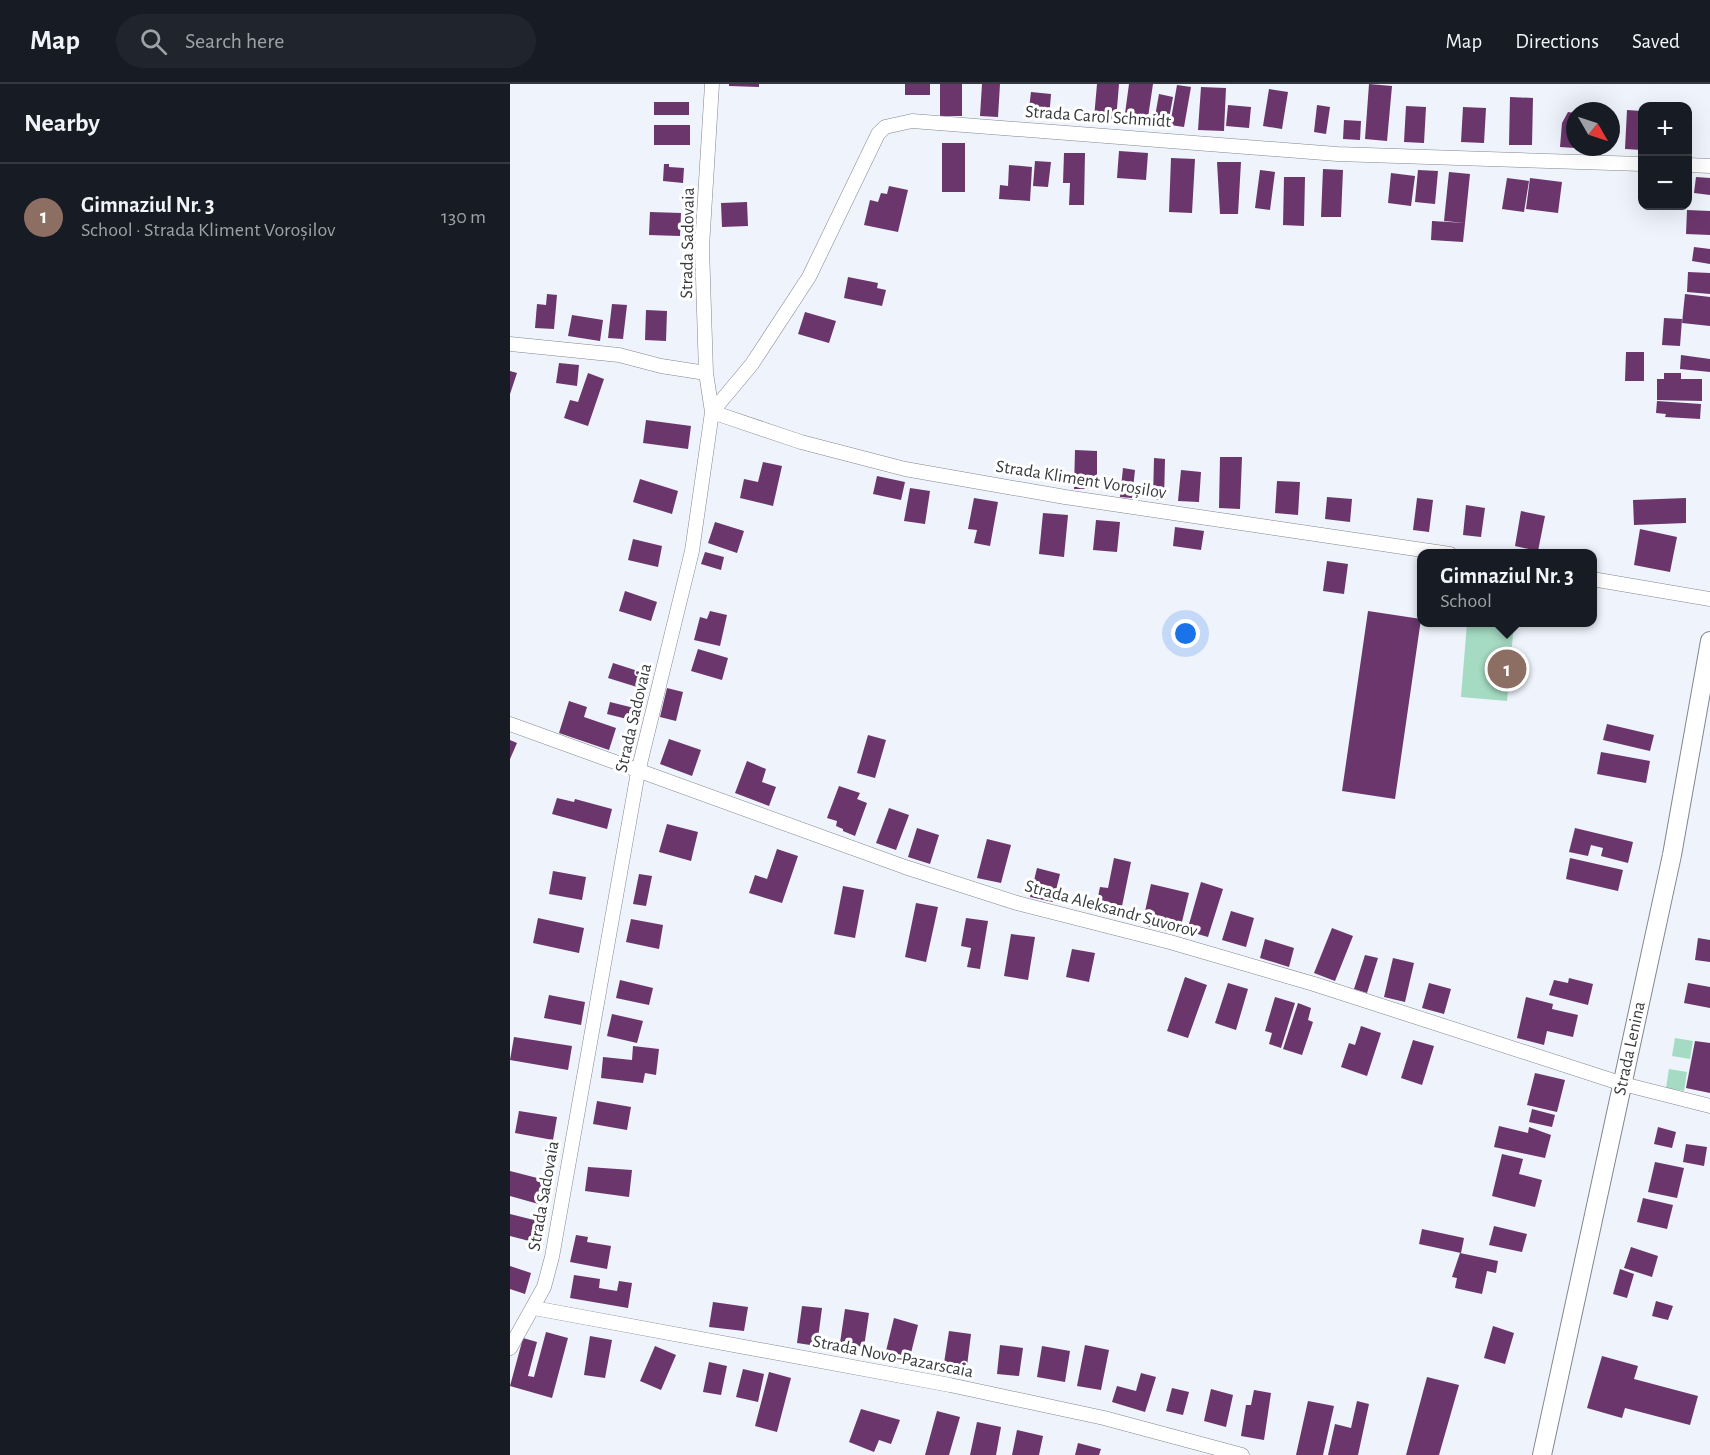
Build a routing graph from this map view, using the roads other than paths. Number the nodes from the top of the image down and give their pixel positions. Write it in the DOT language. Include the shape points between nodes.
graph roads {
  1 [pos="712,84"];
  2 [pos="1638,164"];
  3 [pos="1692,165"];
  4 [pos="1710,166"];
  5 [pos="510,344"];
  6 [pos="706,373"];
  7 [pos="712,412"];
  8 [pos="1417,549"];
  9 [pos="1597,580"];
  10 [pos="1710,599"];
  11 [pos="1710,641"];
  12 [pos="510,724"];
  13 [pos="638,772"];
  14 [pos="1623,1084"];
  15 [pos="1710,1106"];
  16 [pos="534,1308"];
  17 [pos="510,1348"];
  18 [pos="1242,1455"];
  19 [pos="1542,1455"];
  1 -- 6 [label="street, Strada Sadovaia" via="702,247"];
  2 -- 7 [label="street, Strada Carol Schmidt" via="1337,154 912,121 885,127 870,147 809,277 752,364"];
  3 -- 4 [label="street"];
  5 -- 6 [label="street" via="619,355"];
  6 -- 7 [label="street, Strada Sadovaia"];
  7 -- 8 [label="street, Strada Kliment Voroșilov" via="801,442 905,469"];
  7 -- 13 [label="street, Strada Sadovaia" via="692,552"];
  9 -- 10 [label="street"];
  11 -- 14 [label="street, Strada Lenina" via="1672,855"];
  12 -- 13 [label="street, Strada Aleksandr Suvorov"];
  13 -- 14 [label="street, Strada Aleksandr Suvorov" via="1017,903 1314,984"];
  13 -- 16 [label="street, Strada Sadovaia" via="552,1257"];
  14 -- 15 [label="street, Strada Aleksandr Suvorov"];
  14 -- 19 [label="street, Strada Lenina"];
  16 -- 17 [label="street, Strada Sadovaia"];
  16 -- 18 [label="street, Strada Novo-Pazarscaia" via="961,1388 1104,1418"];
}
